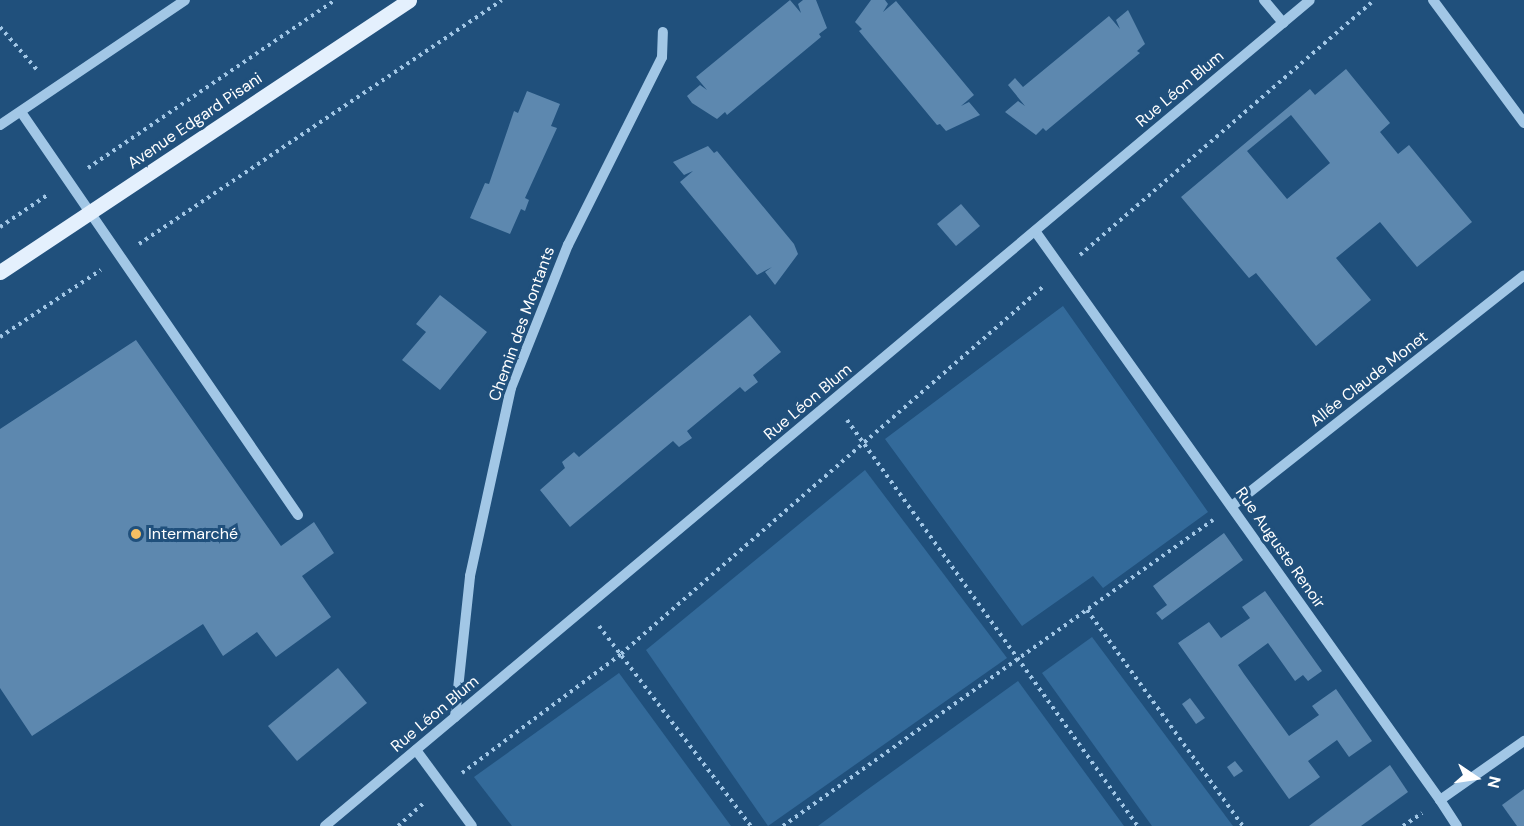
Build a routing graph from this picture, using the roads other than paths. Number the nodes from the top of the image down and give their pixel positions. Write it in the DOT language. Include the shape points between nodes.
graph roads {
  1 [pos="184,0"];
  2 [pos="409,0"];
  3 [pos="1264,0"];
  4 [pos="1310,0"];
  5 [pos="1433,0"];
  6 [pos="1283,23"];
  7 [pos="663,32"];
  8 [pos="21,112"];
  9 [pos="1524,123"];
  10 [pos="0,125"];
  11 [pos="90,212"];
  12 [pos="1035,231"];
  13 [pos="0,272"];
  14 [pos="1524,276"];
  15 [pos="1232,506"];
  16 [pos="298,515"];
  17 [pos="455,717"];
  18 [pos="1524,741"];
  19 [pos="416,750"];
  20 [pos="1440,800"];
  21 [pos="324,826"];
  22 [pos="472,826"];
  23 [pos="1457,826"];
  1 -- 8 [label="street"];
  2 -- 11 [label="main road, Avenue Edgard Pisani"];
  3 -- 6 [label="street"];
  4 -- 6 [label="street, Rue Léon Blum"];
  5 -- 9 [label="street"];
  6 -- 12 [label="street, Rue Léon Blum"];
  7 -- 17 [label="street, Chemin des Montants" via="662,57 568,245 511,388 471,576"];
  8 -- 10 [label="street"];
  8 -- 11 [label="street"];
  11 -- 13 [label="main road, Avenue Edgard Pisani"];
  11 -- 16 [label="street"];
  12 -- 15 [label="street, Rue Auguste Renoir"];
  12 -- 17 [label="street, Rue Léon Blum"];
  14 -- 15 [label="street, Allée Claude Monet"];
  15 -- 20 [label="street, Rue Auguste Renoir"];
  17 -- 19 [label="street, Rue Léon Blum"];
  18 -- 20 [label="street"];
  19 -- 21 [label="street, Rue Léon Blum"];
  19 -- 22 [label="street"];
  20 -- 23 [label="street, Rue Auguste Renoir"];
}
